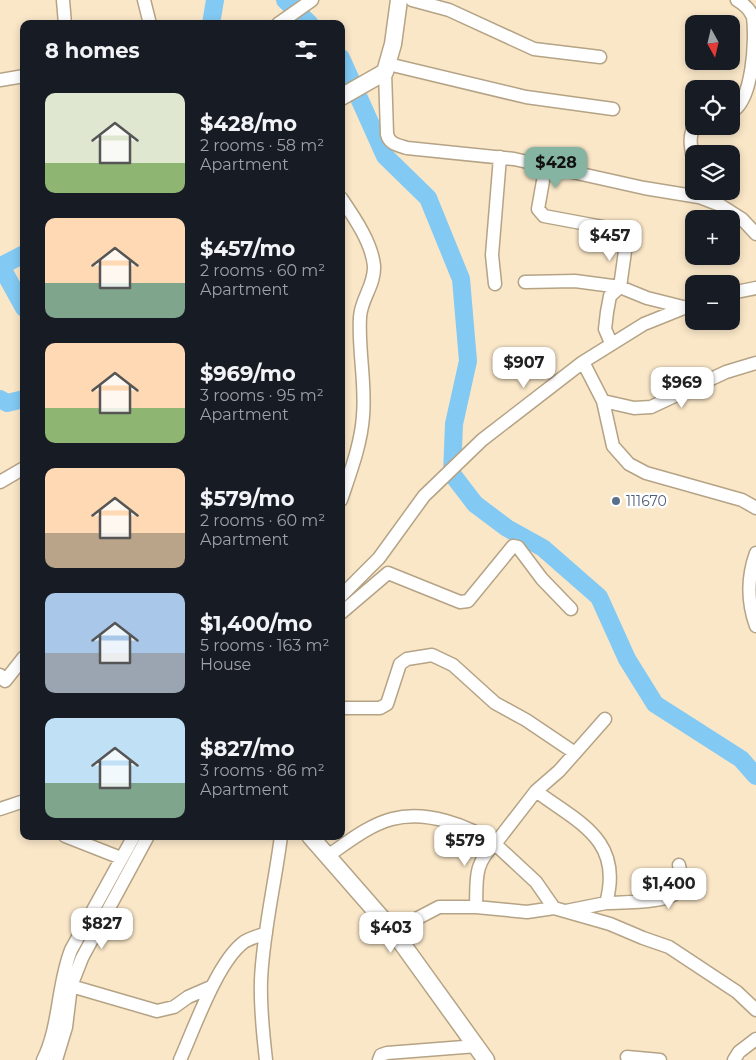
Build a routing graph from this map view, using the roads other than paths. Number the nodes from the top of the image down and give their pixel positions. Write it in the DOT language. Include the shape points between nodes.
graph roads {
  1 [pos="63,0"];
  2 [pos="144,0"];
  3 [pos="312,0"];
  4 [pos="399,0"];
  5 [pos="412,0"];
  6 [pos="737,0"];
  7 [pos="65,20"];
  8 [pos="149,20"];
  9 [pos="283,20"];
  10 [pos="600,57"];
  11 [pos="387,68"];
  12 [pos="20,77"];
  13 [pos="0,80"];
  14 [pos="345,94"];
  15 [pos="740,107"];
  16 [pos="614,109"];
  17 [pos="500,157"];
  18 [pos="546,164"];
  19 [pos="685,192"];
  20 [pos="710,200"];
  21 [pos="345,205"];
  22 [pos="756,234"];
  23 [pos="525,282"];
  24 [pos="495,284"];
  25 [pos="620,287"];
  26 [pos="756,288"];
  27 [pos="740,292"];
  28 [pos="685,305"];
  29 [pos="685,307"];
  30 [pos="611,343"];
  31 [pos="583,362"];
  32 [pos="756,362"];
  33 [pos="604,401"];
  34 [pos="20,470"];
  35 [pos="0,482"];
  36 [pos="345,488"];
  37 [pos="756,508"];
  38 [pos="756,553"];
  39 [pos="345,592"];
  40 [pos="571,609"];
  41 [pos="345,610"];
  42 [pos="756,626"];
  43 [pos="20,661"];
  44 [pos="2,680"];
  45 [pos="345,708"];
  46 [pos="605,719"];
  47 [pos="575,753"];
  48 [pos="536,790"];
  49 [pos="20,802"];
  50 [pos="0,809"];
  51 [pos="74,840"];
  52 [pos="132,840"];
  53 [pos="146,840"];
  54 [pos="280,840"];
  55 [pos="314,840"];
  56 [pos="494,844"];
  57 [pos="329,856"];
  58 [pos="121,858"];
  59 [pos="679,865"];
  60 [pos="606,903"];
  61 [pos="476,907"];
  62 [pos="559,910"];
  63 [pos="394,931"];
  64 [pos="266,933"];
  65 [pos="71,986"];
  66 [pos="212,987"];
  67 [pos="756,1010"];
  68 [pos="756,1038"];
  69 [pos="477,1046"];
  70 [pos="627,1057"];
  71 [pos="43,1060"];
  72 [pos="56,1060"];
  73 [pos="180,1060"];
  74 [pos="266,1060"];
  75 [pos="379,1060"];
  76 [pos="486,1060"];
  77 [pos="660,1060"];
  78 [pos="734,1060"];
  1 -- 7 [label="street"];
  2 -- 8 [label="street"];
  3 -- 9 [label="street"];
  4 -- 11 [label="main road"];
  5 -- 10 [label="street" via="449,10 534,49"];
  6 -- 15 [label="street" via="754,18 754,67"];
  11 -- 14 [label="main road"];
  11 -- 16 [label="street" via="526,98"];
  11 -- 17 [label="street" via="388,140 407,148"];
  12 -- 13 [label="street"];
  17 -- 18 [label="street"];
  17 -- 24 [label="street" via="492,236"];
  18 -- 19 [label="street" via="644,188"];
  18 -- 25 [label="street" via="538,209 544,216 624,232 627,237"];
  20 -- 22 [label="street" via="742,218"];
  21 -- 36 [label="street" via="370,251 374,267 360,319 363,416"];
  23 -- 25 [label="street" via="575,282"];
  25 -- 28 [label="street" via="647,298"];
  25 -- 30 [label="street" via="610,296 607,312 605,329"];
  26 -- 27 [label="street"];
  29 -- 30 [label="street" via="644,324"];
  30 -- 31 [label="street"];
  31 -- 33 [label="street"];
  31 -- 39 [label="street" via="482,440 424,496 380,558"];
  32 -- 33 [label="street" via="726,372 651,407 634,408"];
  33 -- 37 [label="street" via="613,446 628,464 646,473 742,500"];
  34 -- 35 [label="street"];
  38 -- 42 [label="street" via="749,581 751,612"];
  40 -- 41 [label="street" via="542,579 518,547 513,546 468,601 460,602 388,574"];
  43 -- 44 [label="street"];
  45 -- 47 [label="street" via="380,708 387,704 400,664 407,659 432,655 453,665 495,703"];
  46 -- 47 [label="street"];
  47 -- 48 [label="street"];
  48 -- 56 [label="street"];
  48 -- 60 [label="street" via="582,822 602,843 610,870"];
  49 -- 50 [label="street"];
  51 -- 58 [label="street"];
  52 -- 58 [label="street"];
  53 -- 65 [label="street" via="82,958"];
  54 -- 64 [label="street"];
  55 -- 57 [label="main road"];
  56 -- 57 [label="street" via="466,827 428,818 393,818 368,829"];
  56 -- 61 [label="street" via="479,864"];
  56 -- 62 [label="street" via="536,882"];
  57 -- 63 [label="main road"];
  58 -- 71 [label="street" via="71,950 64,970 51,1043"];
  59 -- 60 [label="street" via="680,891 655,900"];
  60 -- 62 [label="street"];
  61 -- 62 [label="street" via="527,912"];
  61 -- 63 [label="street" via="439,907"];
  62 -- 67 [label="street" via="610,924 669,946 737,992"];
  63 -- 69 [label="main road"];
  64 -- 66 [label="street" via="245,942"];
  64 -- 74 [label="street" via="261,980"];
  65 -- 66 [label="street" via="157,1010 174,1007"];
  65 -- 72 [label="street" via="66,1027"];
  66 -- 73 [label="street"];
  68 -- 78 [label="street"];
  69 -- 75 [label="street" via="386,1053"];
  69 -- 76 [label="main road"];
  70 -- 77 [label="street"];
}
